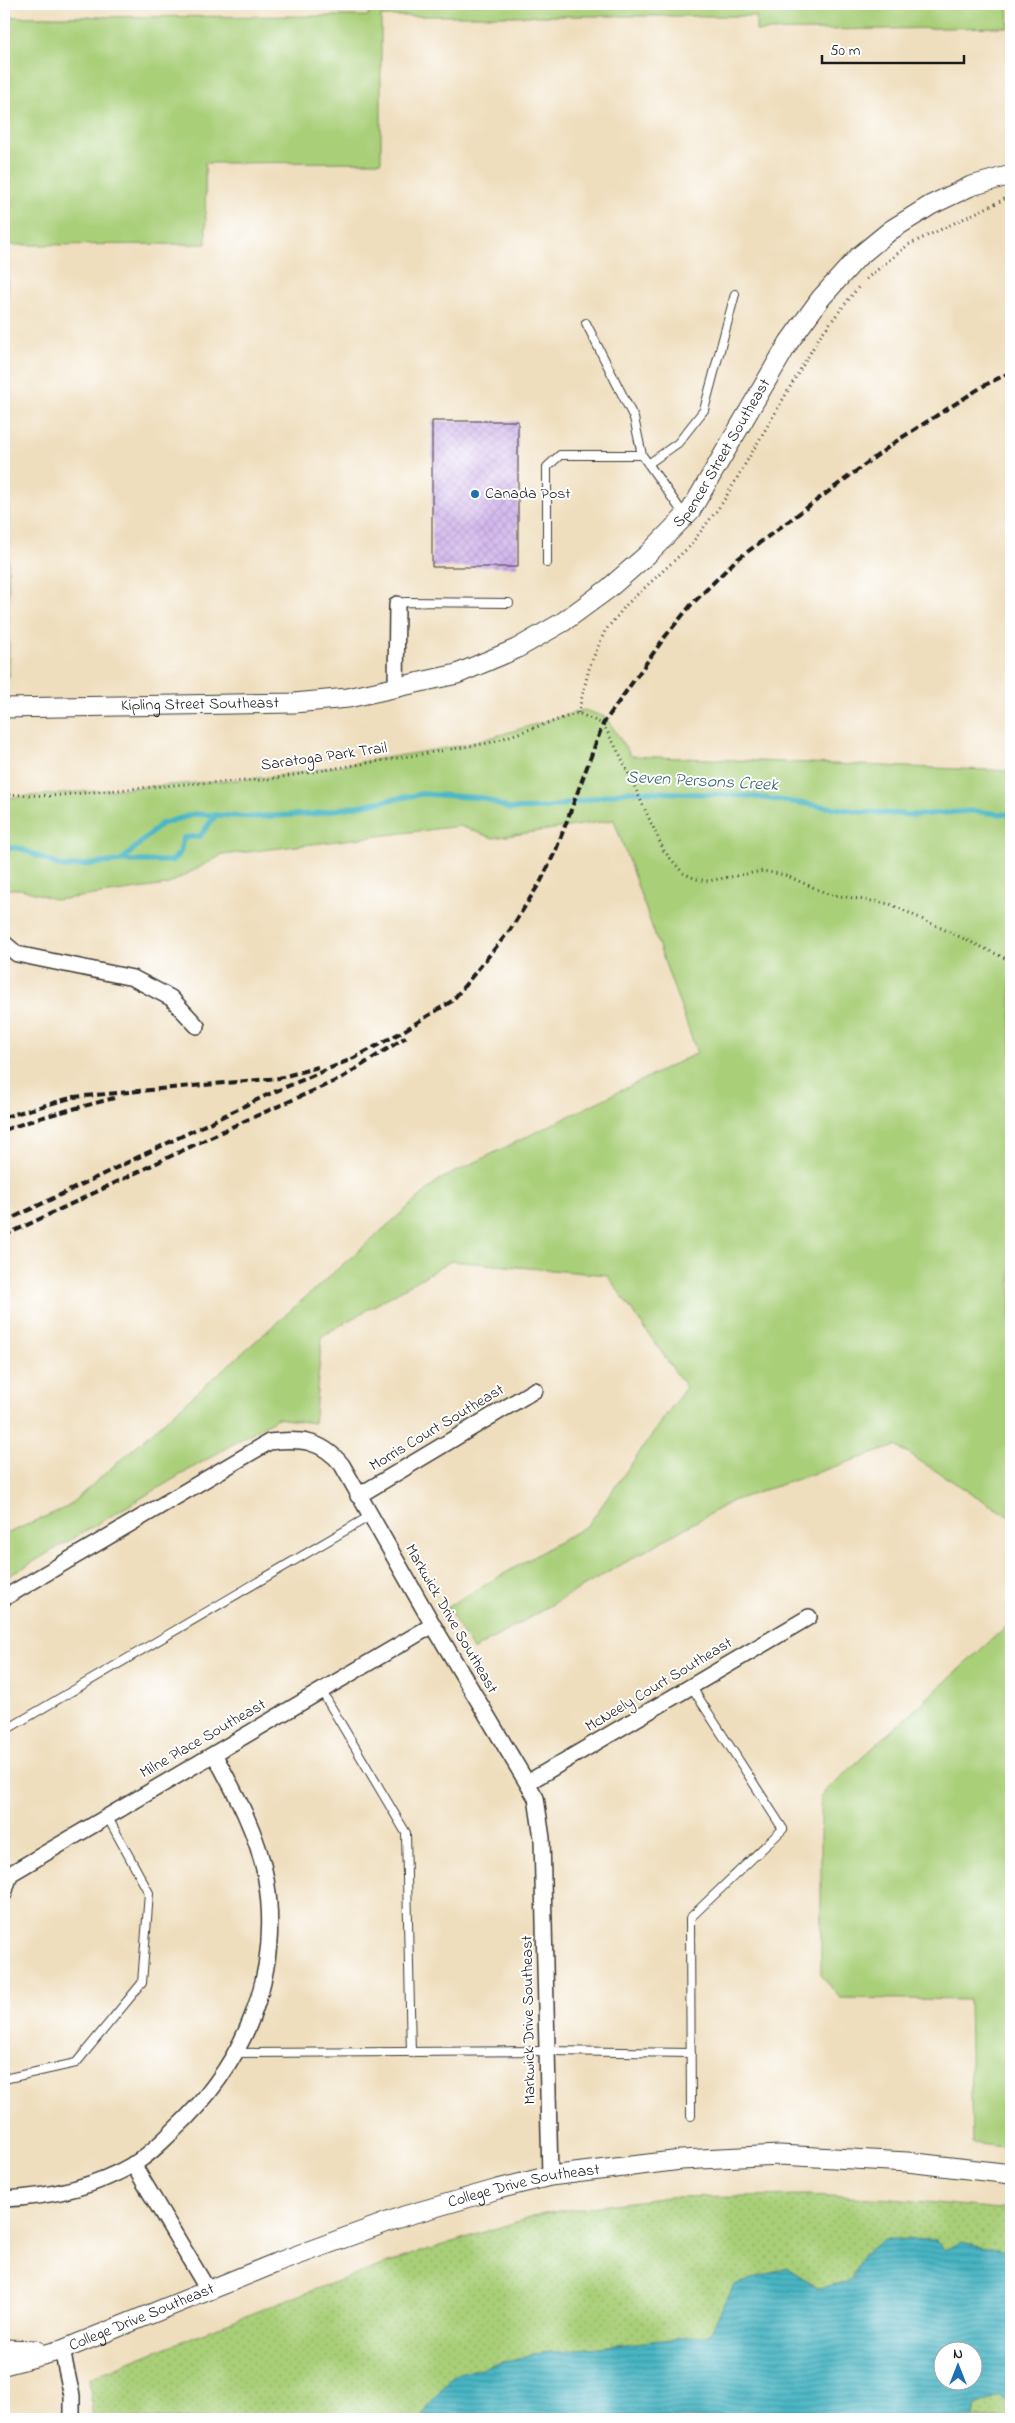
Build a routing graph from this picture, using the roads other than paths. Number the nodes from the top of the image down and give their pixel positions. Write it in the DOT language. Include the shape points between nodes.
graph roads {
  1 [pos="1011,175"];
  2 [pos="735,294"];
  3 [pos="586,322"];
  4 [pos="642,455"];
  5 [pos="648,464"];
  6 [pos="685,516"];
  7 [pos="547,563"];
  8 [pos="509,603"];
  9 [pos="397,604"];
  10 [pos="396,689"];
  11 [pos="4,708"];
  12 [pos="4,943"];
  13 [pos="198,1026"];
  14 [pos="534,1390"];
  15 [pos="358,1496"];
  16 [pos="370,1516"];
  17 [pos="4,1598"];
  18 [pos="809,1616"];
  19 [pos="433,1625"];
  20 [pos="691,1686"];
  21 [pos="321,1690"];
  22 [pos="4,1731"];
  23 [pos="214,1754"];
  24 [pos="527,1783"];
  25 [pos="107,1816"];
  26 [pos="4,1894"];
  27 [pos="548,2051"];
  28 [pos="237,2053"];
  29 [pos="412,2053"];
  30 [pos="691,2053"];
  31 [pos="4,2079"];
  32 [pos="692,2116"];
  33 [pos="133,2164"];
  34 [pos="1011,2174"];
  35 [pos="550,2176"];
  36 [pos="4,2199"];
  37 [pos="208,2290"];
  38 [pos="4,2350"];
  39 [pos="62,2350"];
  40 [pos="4,2365"];
  41 [pos="72,2419"];
  1 -- 6 [label="street, Spencer Street Southeast" via="971,186 931,205 891,230 858,257 821,298 789,342"];
  2 -- 5 [label="lane" via="704,410 678,443"];
  3 -- 4 [label="lane" via="634,418"];
  4 -- 5 [label="lane"];
  4 -- 7 [label="lane" via="560,455 547,467"];
  5 -- 6 [label="lane"];
  6 -- 10 [label="street, Spencer Street Southeast" via="608,589 563,622 516,649 457,674"];
  8 -- 9 [label="lane"];
  9 -- 10 [label="street"];
  10 -- 11 [label="street, Kipling Street Southeast" via="294,703"];
  12 -- 13 [label="street" via="17,954 133,978 171,998"];
  14 -- 15 [label="street, Morris Court Southeast"];
  15 -- 16 [label="street, Markwick Drive Southeast"];
  15 -- 17 [label="street, Markwick Drive Southeast" via="332,1452 298,1440 270,1442"];
  16 -- 19 [label="street, Markwick Drive Southeast"];
  16 -- 22 [label="lane"];
  18 -- 20 [label="street, McNeely Court Southeast"];
  19 -- 21 [label="street, Milne Place Southeast"];
  19 -- 24 [label="street, Markwick Drive Southeast"];
  20 -- 24 [label="street, McNeely Court Southeast"];
  20 -- 30 [label="lane" via="783,1829 690,1918"];
  21 -- 23 [label="street, Milne Place Southeast"];
  21 -- 29 [label="lane" via="406,1833"];
  23 -- 25 [label="street, Milne Place Southeast"];
  23 -- 28 [label="street" via="240,1802 258,1846 268,1901 268,1954 262,1984 256,2010"];
  24 -- 27 [label="street, Markwick Drive Southeast" via="540,1811"];
  25 -- 26 [label="street, Milne Place Southeast" via="10,1874"];
  25 -- 31 [label="lane" via="149,1893 142,1983 76,2063"];
  27 -- 29 [label="lane"];
  27 -- 30 [label="lane"];
  27 -- 35 [label="street, Markwick Drive Southeast"];
  28 -- 29 [label="lane"];
  28 -- 33 [label="street" via="193,2113"];
  30 -- 32 [label="lane"];
  33 -- 36 [label="street" via="72,2190 46,2196"];
  33 -- 37 [label="street"];
  34 -- 35 [label="street, College Drive Southeast" via="907,2162 779,2155 682,2160"];
  35 -- 37 [label="street, College Drive Southeast" via="404,2216"];
  37 -- 39 [label="street, College Drive Southeast"];
  38 -- 39 [label="street, College Drive Southeast"];
  39 -- 40 [label="street, College Drive Southeast"];
  39 -- 41 [label="street" via="72,2396"];
}
